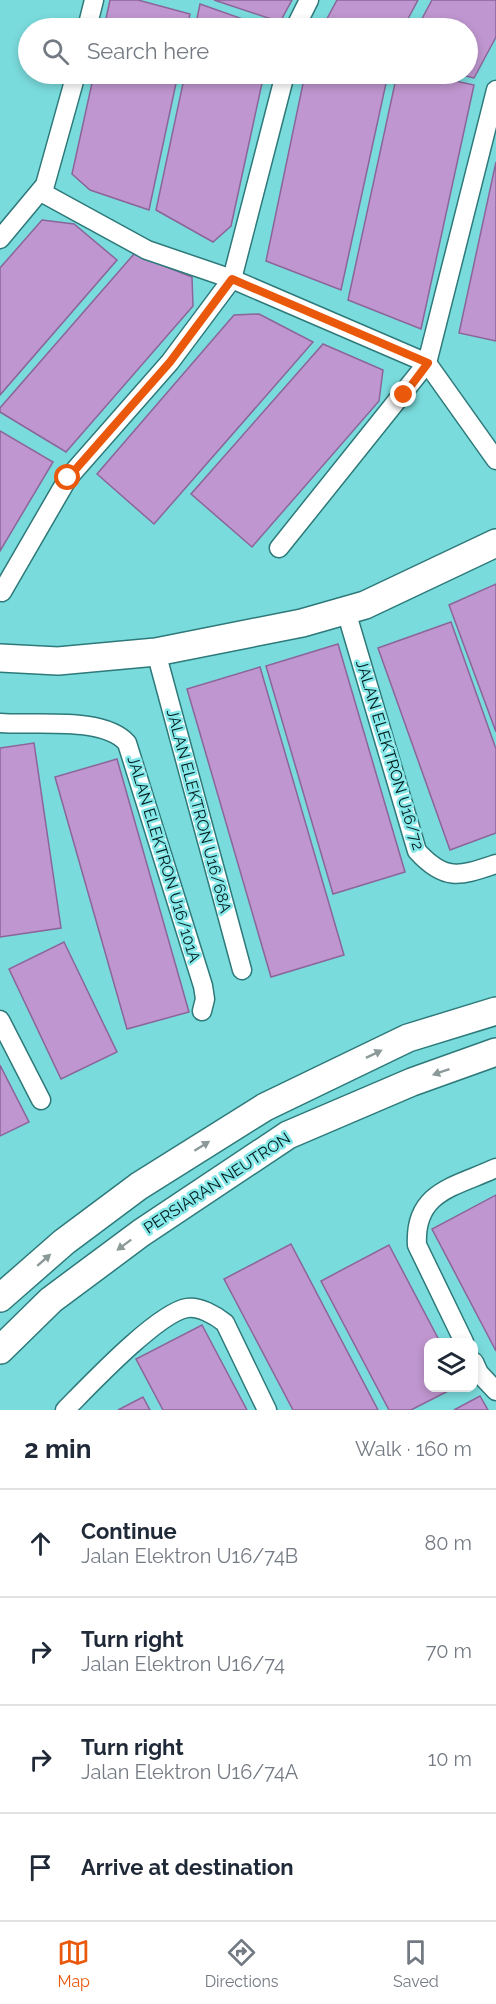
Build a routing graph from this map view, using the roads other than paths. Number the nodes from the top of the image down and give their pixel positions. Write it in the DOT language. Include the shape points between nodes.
graph roads {
  1 [pos="94,0"];
  2 [pos="309,0"];
  3 [pos="90,18"];
  4 [pos="300,18"];
  5 [pos="73,84"];
  6 [pos="282,84"];
  7 [pos="496,90"];
  8 [pos="41,192"];
  9 [pos="0,239"];
  10 [pos="232,279"];
  11 [pos="428,363"];
  12 [pos="496,460"];
  13 [pos="496,543"];
  14 [pos="279,548"];
  15 [pos="2,592"];
  16 [pos="346,611"];
  17 [pos="156,652"];
  18 [pos="0,658"];
  19 [pos="0,723"];
  20 [pos="496,864"];
  21 [pos="242,970"];
  22 [pos="202,1011"];
  23 [pos="496,1011"];
  24 [pos="0,1020"];
  25 [pos="496,1052"];
  26 [pos="41,1100"];
  27 [pos="496,1168"];
  28 [pos="0,1298"];
  29 [pos="462,1338"];
  30 [pos="0,1350"];
  31 [pos="478,1371"];
  32 [pos="496,1391"];
  33 [pos="65,1410"];
  34 [pos="267,1410"];
  1 -- 3 [label="street"];
  2 -- 4 [label="street"];
  5 -- 8 [label="street" via="51,172"];
  6 -- 10 [label="street"];
  7 -- 11 [label="street"];
  8 -- 9 [label="street"];
  8 -- 10 [label="street" via="147,250"];
  10 -- 11 [label="street"];
  10 -- 15 [label="street" via="170,362 68,478"];
  11 -- 12 [label="street"];
  11 -- 14 [label="street"];
  13 -- 16 [label="street"];
  16 -- 17 [label="street"];
  16 -- 20 [label="street, JALAN ELEKTRON U16/72" via="417,851 434,867 461,876"];
  17 -- 18 [label="street" via="58,661"];
  17 -- 21 [label="street, JALAN ELEKTRON U16/68A"];
  19 -- 22 [label="street, JALAN ELEKTRON U16/101A" via="96,725 119,735 133,756 203,986"];
  28 -- 23 [label="street, one-way" via="64,1242 139,1186 265,1107 408,1038"];
  24 -- 26 [label="street"];
  25 -- 30 [label="street, PERSIARAN NEUTRON, one-way" via="412,1082 288,1135 141,1233 51,1300"];
  27 -- 29 [label="street" via="429,1199 416,1229 417,1245"];
  31 -- 32 [label="street"];
  33 -- 34 [label="street" via="121,1354 173,1314 188,1308 216,1316 225,1323"];
}
